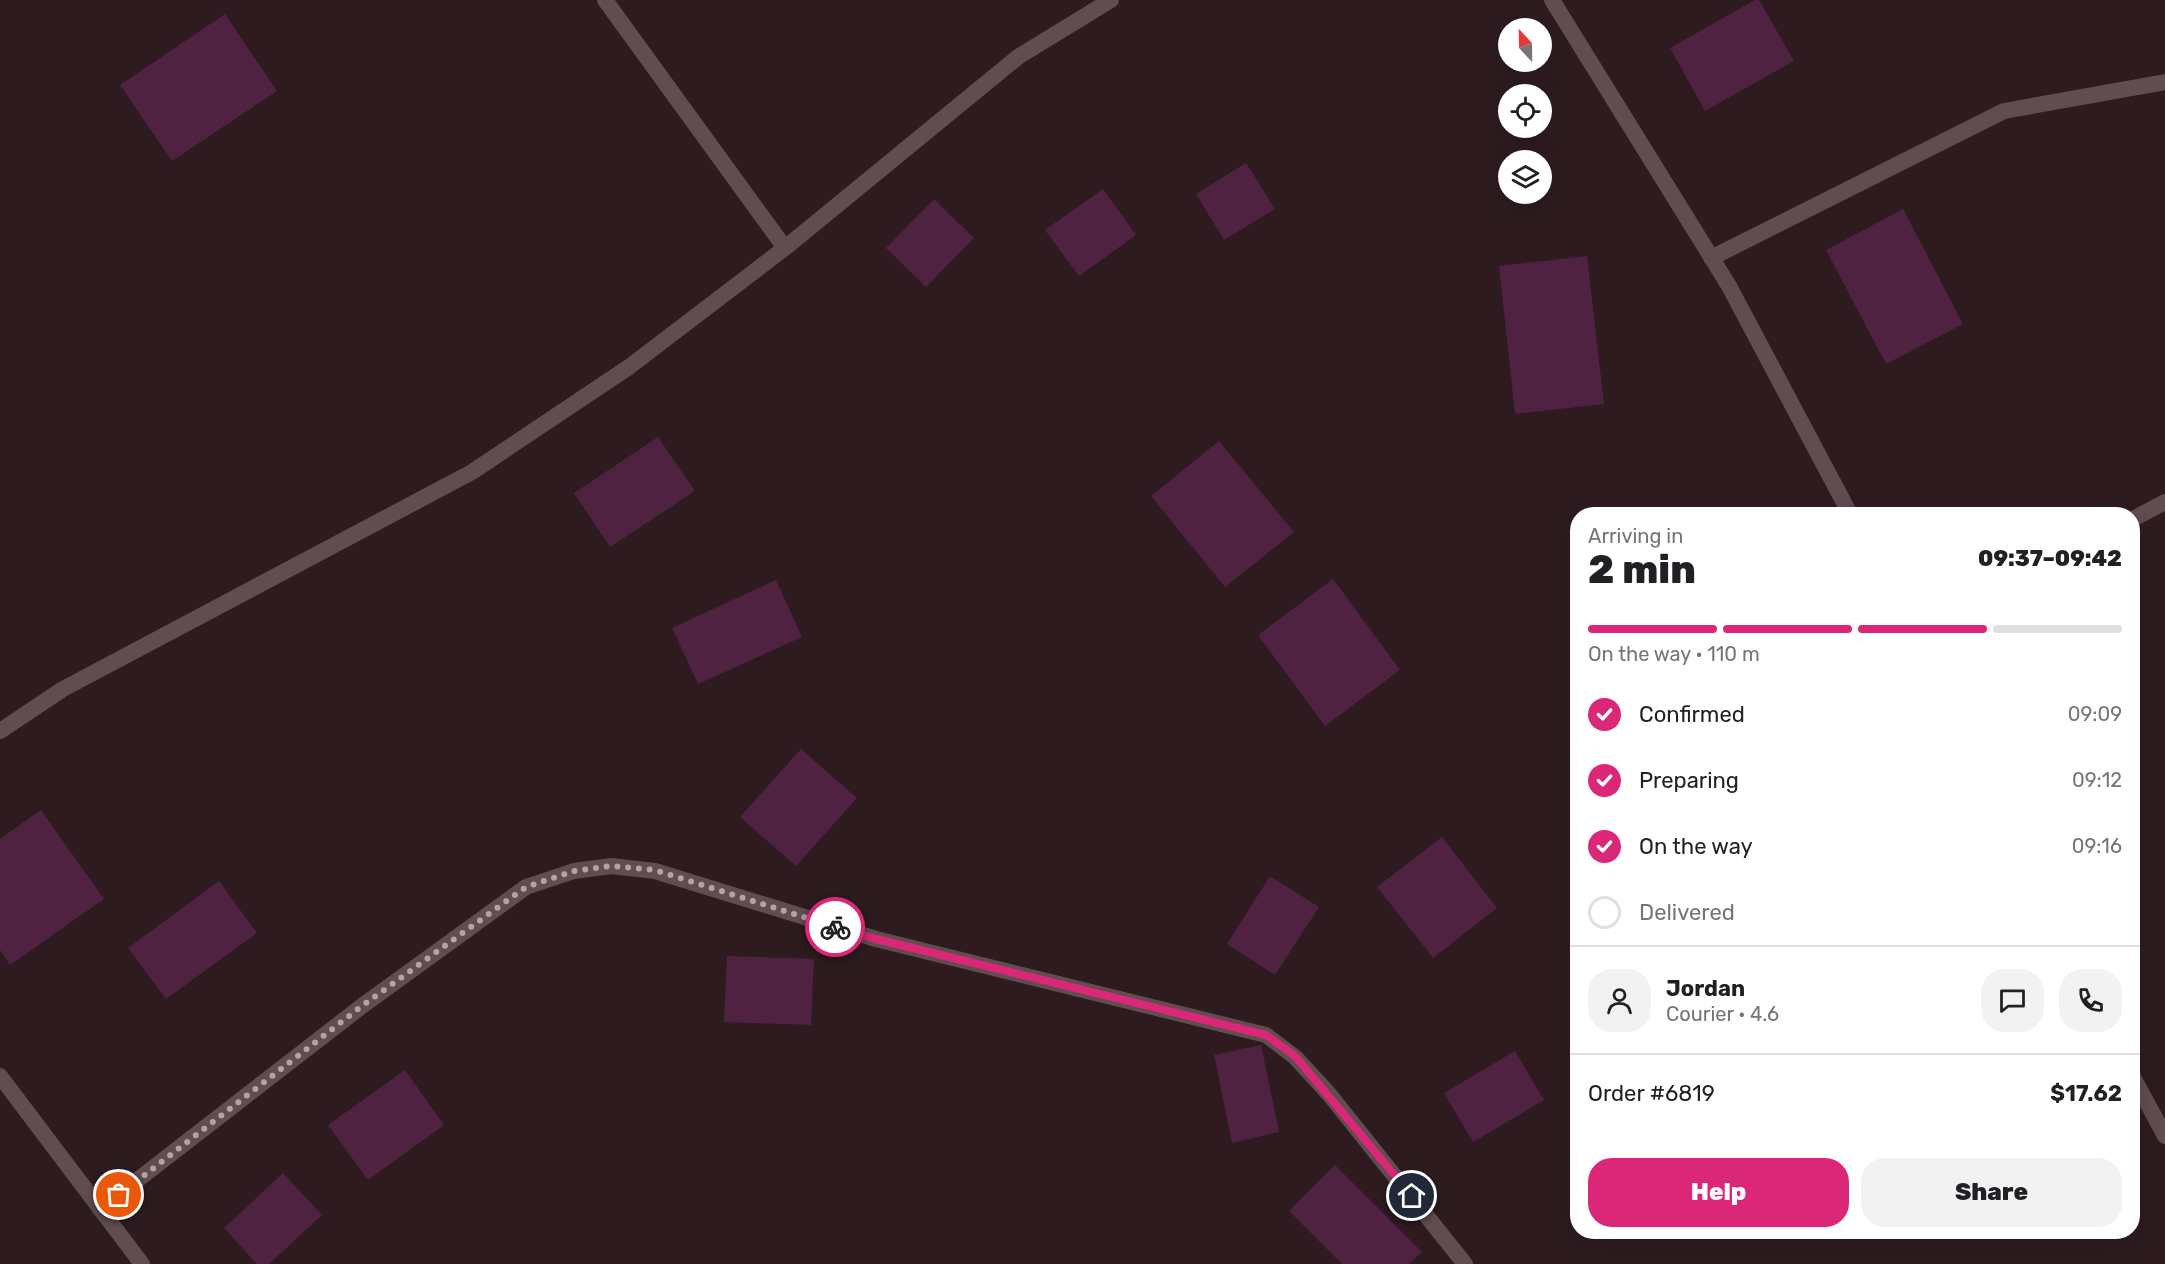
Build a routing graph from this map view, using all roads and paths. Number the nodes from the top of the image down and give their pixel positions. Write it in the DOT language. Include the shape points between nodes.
graph roads {
  1 [pos="605,0"];
  2 [pos="1111,0"];
  3 [pos="1552,0"];
  4 [pos="2165,82"];
  5 [pos="785,248"];
  6 [pos="1711,258"];
  7 [pos="2165,502"];
  8 [pos="1846,507"];
  9 [pos="2140,515"];
  10 [pos="0,731"];
  11 [pos="0,1076"];
  12 [pos="2140,1090"];
  13 [pos="2165,1136"];
  14 [pos="100,1209"];
  15 [pos="142,1264"];
  16 [pos="1465,1264"];
  1 -- 5 [label="street"];
  2 -- 5 [label="street" via="1018,57"];
  3 -- 6 [label="street"];
  4 -- 6 [label="street" via="2004,111"];
  5 -- 10 [label="street" via="629,367 472,472 63,689"];
  6 -- 8 [label="street"];
  7 -- 9 [label="street"];
  11 -- 14 [label="street"];
  12 -- 13 [label="street"];
  14 -- 15 [label="street"];
  14 -- 16 [label="street" via="362,1006 526,887 574,871 611,866 655,870 876,939 1266,1035 1295,1056 1329,1094"];
}
